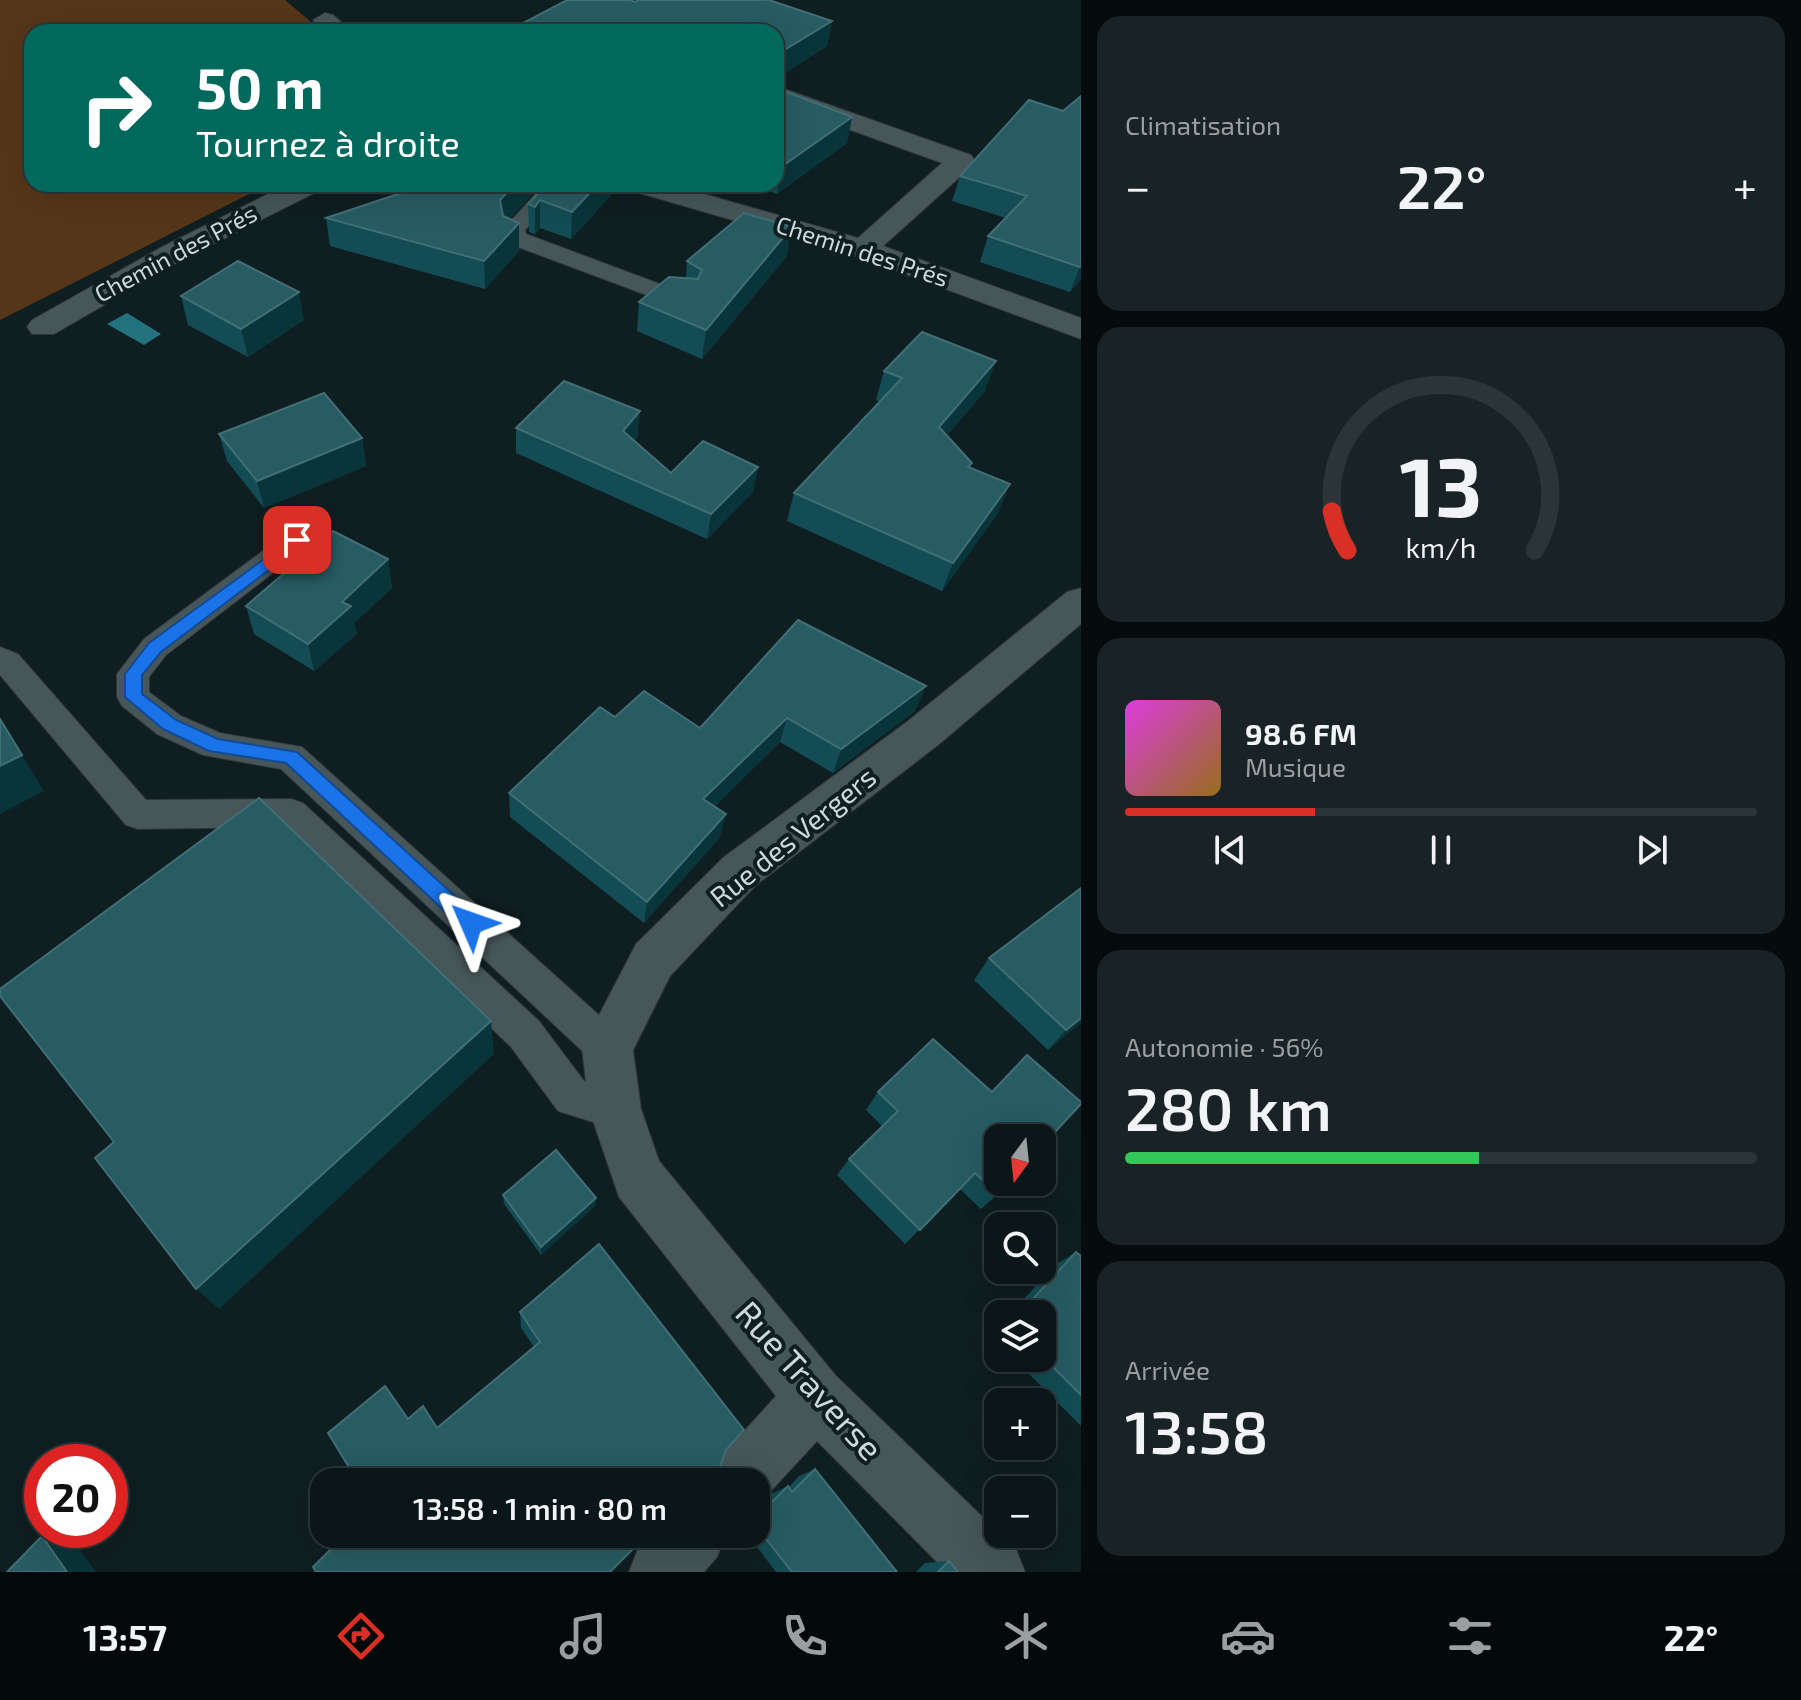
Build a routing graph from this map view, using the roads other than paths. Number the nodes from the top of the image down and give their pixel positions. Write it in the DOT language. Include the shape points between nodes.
graph roads {
  1 [pos="784,97"];
  2 [pos="294,192"];
  3 [pos="549,192"];
  4 [pos="667,192"];
  5 [pos="863,249"];
  6 [pos="684,301"];
  7 [pos="43,327"];
  8 [pos="1081,329"];
  9 [pos="297,540"];
  10 [pos="1081,602"];
  11 [pos="0,659"];
  12 [pos="607,1048"];
  13 [pos="615,1109"];
  14 [pos="815,1397"];
  15 [pos="752,1468"];
  16 [pos="682,1548"];
  17 [pos="661,1572"];
  18 [pos="993,1572"];
  1 -- 5 [label="street" via="961,161"];
  2 -- 7 [label="street, Chemin des Prés"];
  3 -- 6 [label="lane" via="514,229 515,238"];
  4 -- 5 [label="street, Chemin des Prés"];
  5 -- 8 [label="street, Chemin des Prés"];
  9 -- 12 [label="lane" via="155,647 133,674 133,697 169,725 215,746 290,757"];
  10 -- 12 [label="street, Rue des Vergers" via="923,733 740,871 653,960"];
  11 -- 13 [label="lane" via="138,815 291,813 525,1034 572,1097"];
  12 -- 13 [label="street"];
  13 -- 14 [label="street, Rue Traverse" via="638,1178"];
  14 -- 15 [label="street"];
  14 -- 18 [label="street, Rue Traverse"];
  16 -- 17 [label="street"];
}
